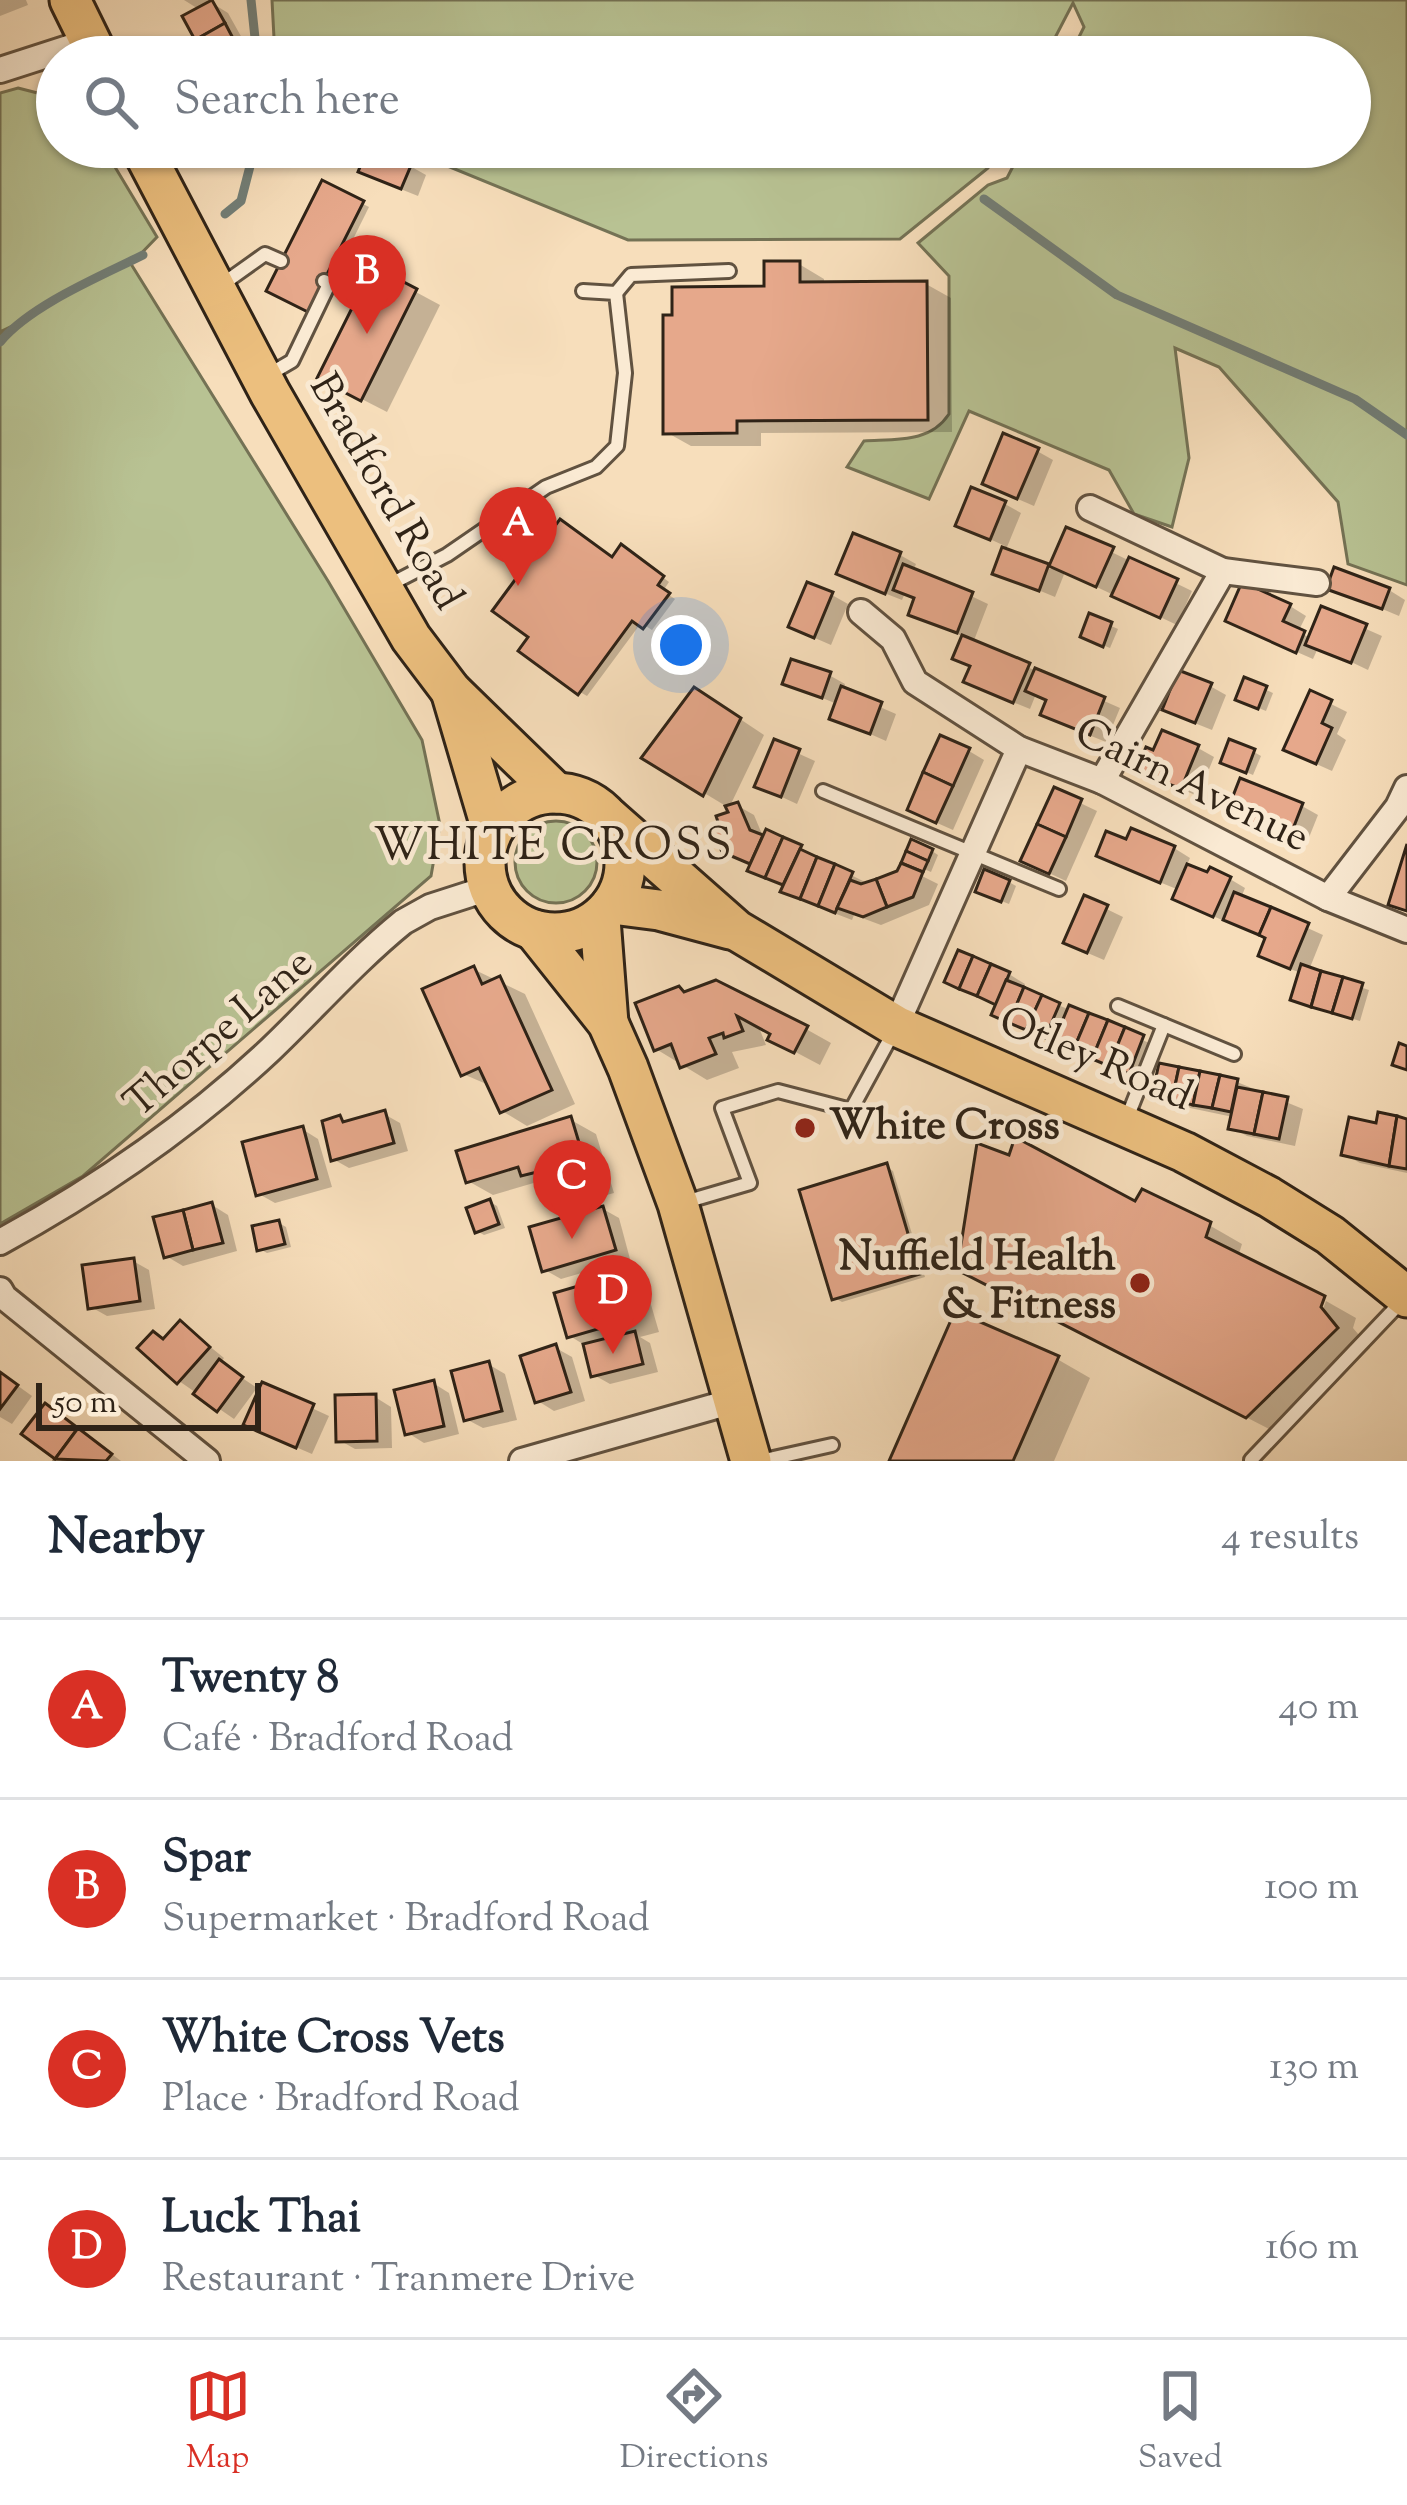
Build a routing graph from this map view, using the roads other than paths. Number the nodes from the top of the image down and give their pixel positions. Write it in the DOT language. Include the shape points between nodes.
graph roads {
  1 [pos="70,0"];
  2 [pos="88,36"];
  3 [pos="36,62"];
  4 [pos="0,70"];
  5 [pos="152,168"];
  6 [pos="281,261"];
  7 [pos="729,271"];
  8 [pos="323,281"];
  9 [pos="214,290"];
  10 [pos="583,291"];
  11 [pos="616,293"];
  12 [pos="262,379"];
  13 [pos="1090,508"];
  14 [pos="1223,572"];
  15 [pos="1317,583"];
  16 [pos="380,590"];
  17 [pos="861,612"];
  18 [pos="451,692"];
  19 [pos="1019,749"];
  20 [pos="1102,781"];
  21 [pos="1407,788"];
  22 [pos="823,791"];
  23 [pos="556,793"];
  24 [pos="609,818"];
  25 [pos="492,830"];
  26 [pos="974,853"];
  27 [pos="488,888"];
  28 [pos="1059,889"];
  29 [pos="1328,898"];
  30 [pos="606,912"];
  31 [pos="736,930"];
  32 [pos="1407,930"];
  33 [pos="534,931"];
  34 [pos="1118,1006"];
  35 [pos="608,1023"];
  36 [pos="1164,1025"];
  37 [pos="896,1026"];
  38 [pos="1234,1054"];
  39 [pos="1124,1125"];
  40 [pos="678,1204"];
  41 [pos="0,1242"];
  42 [pos="0,1290"];
  43 [pos="1407,1297"];
  44 [pos="737,1400"];
  45 [pos="832,1445"];
  46 [pos="1251,1460"];
  47 [pos="207,1461"];
  48 [pos="522,1461"];
  49 [pos="756,1461"];
  1 -- 2 [label="main road"];
  3 -- 4 [label="street"];
  5 -- 9 [label="main road, Bradford Road"];
  6 -- 9 [label="lane" via="265,254"];
  7 -- 11 [label="lane" via="631,274"];
  8 -- 12 [label="lane" via="329,284 292,361"];
  9 -- 12 [label="main road, Bradford Road"];
  10 -- 11 [label="lane"];
  11 -- 16 [label="lane" via="625,373 617,446 596,467 546,487"];
  12 -- 16 [label="main road, Bradford Road"];
  13 -- 14 [label="street"];
  14 -- 15 [label="street"];
  14 -- 20 [label="street"];
  16 -- 18 [label="main road, Bradford Road"];
  17 -- 19 [label="street, Cairn Avenue" via="893,639 915,682"];
  18 -- 23 [label="main road, Bradford Road"];
  18 -- 25 [label="main road, Bradford Road"];
  19 -- 20 [label="street, Cairn Avenue"];
  19 -- 26 [label="street, Cairn Avenue"];
  20 -- 29 [label="street, Cairn Avenue"];
  21 -- 29 [label="street, Cairn Avenue"];
  22 -- 26 [label="lane"];
  23 -- 24 [label="main road" via="594,804"];
  23 -- 25 [label="main road" via="519,802"];
  24 -- 30 [label="main road" via="625,860"];
  24 -- 31 [label="main road, Otley Road"];
  25 -- 27 [label="main road"];
  26 -- 28 [label="lane"];
  26 -- 37 [label="street, Cairn Avenue"];
  27 -- 33 [label="main road"];
  27 -- 41 [label="street, Thorpe Lane" via="403,922 266,1054 148,1151"];
  29 -- 32 [label="street, Cairn Avenue"];
  30 -- 31 [label="main road, Otley Road" via="659,910"];
  30 -- 33 [label="main road" via="555,934"];
  30 -- 35 [label="main road"];
  31 -- 37 [label="main road, Otley Road"];
  33 -- 35 [label="main road"];
  34 -- 36 [label="lane"];
  35 -- 40 [label="main road"];
  36 -- 38 [label="lane"];
  36 -- 39 [label="lane"];
  37 -- 39 [label="main road, Otley Road"];
  37 -- 40 [label="lane" via="851,1110 778,1091 722,1108 750,1183"];
  39 -- 43 [label="main road, Otley Road" via="1269,1197"];
  40 -- 44 [label="main road"];
  42 -- 47 [label="street"];
  43 -- 46 [label="lane"];
  44 -- 48 [label="street"];
  44 -- 49 [label="main road"];
  45 -- 49 [label="lane"];
}
